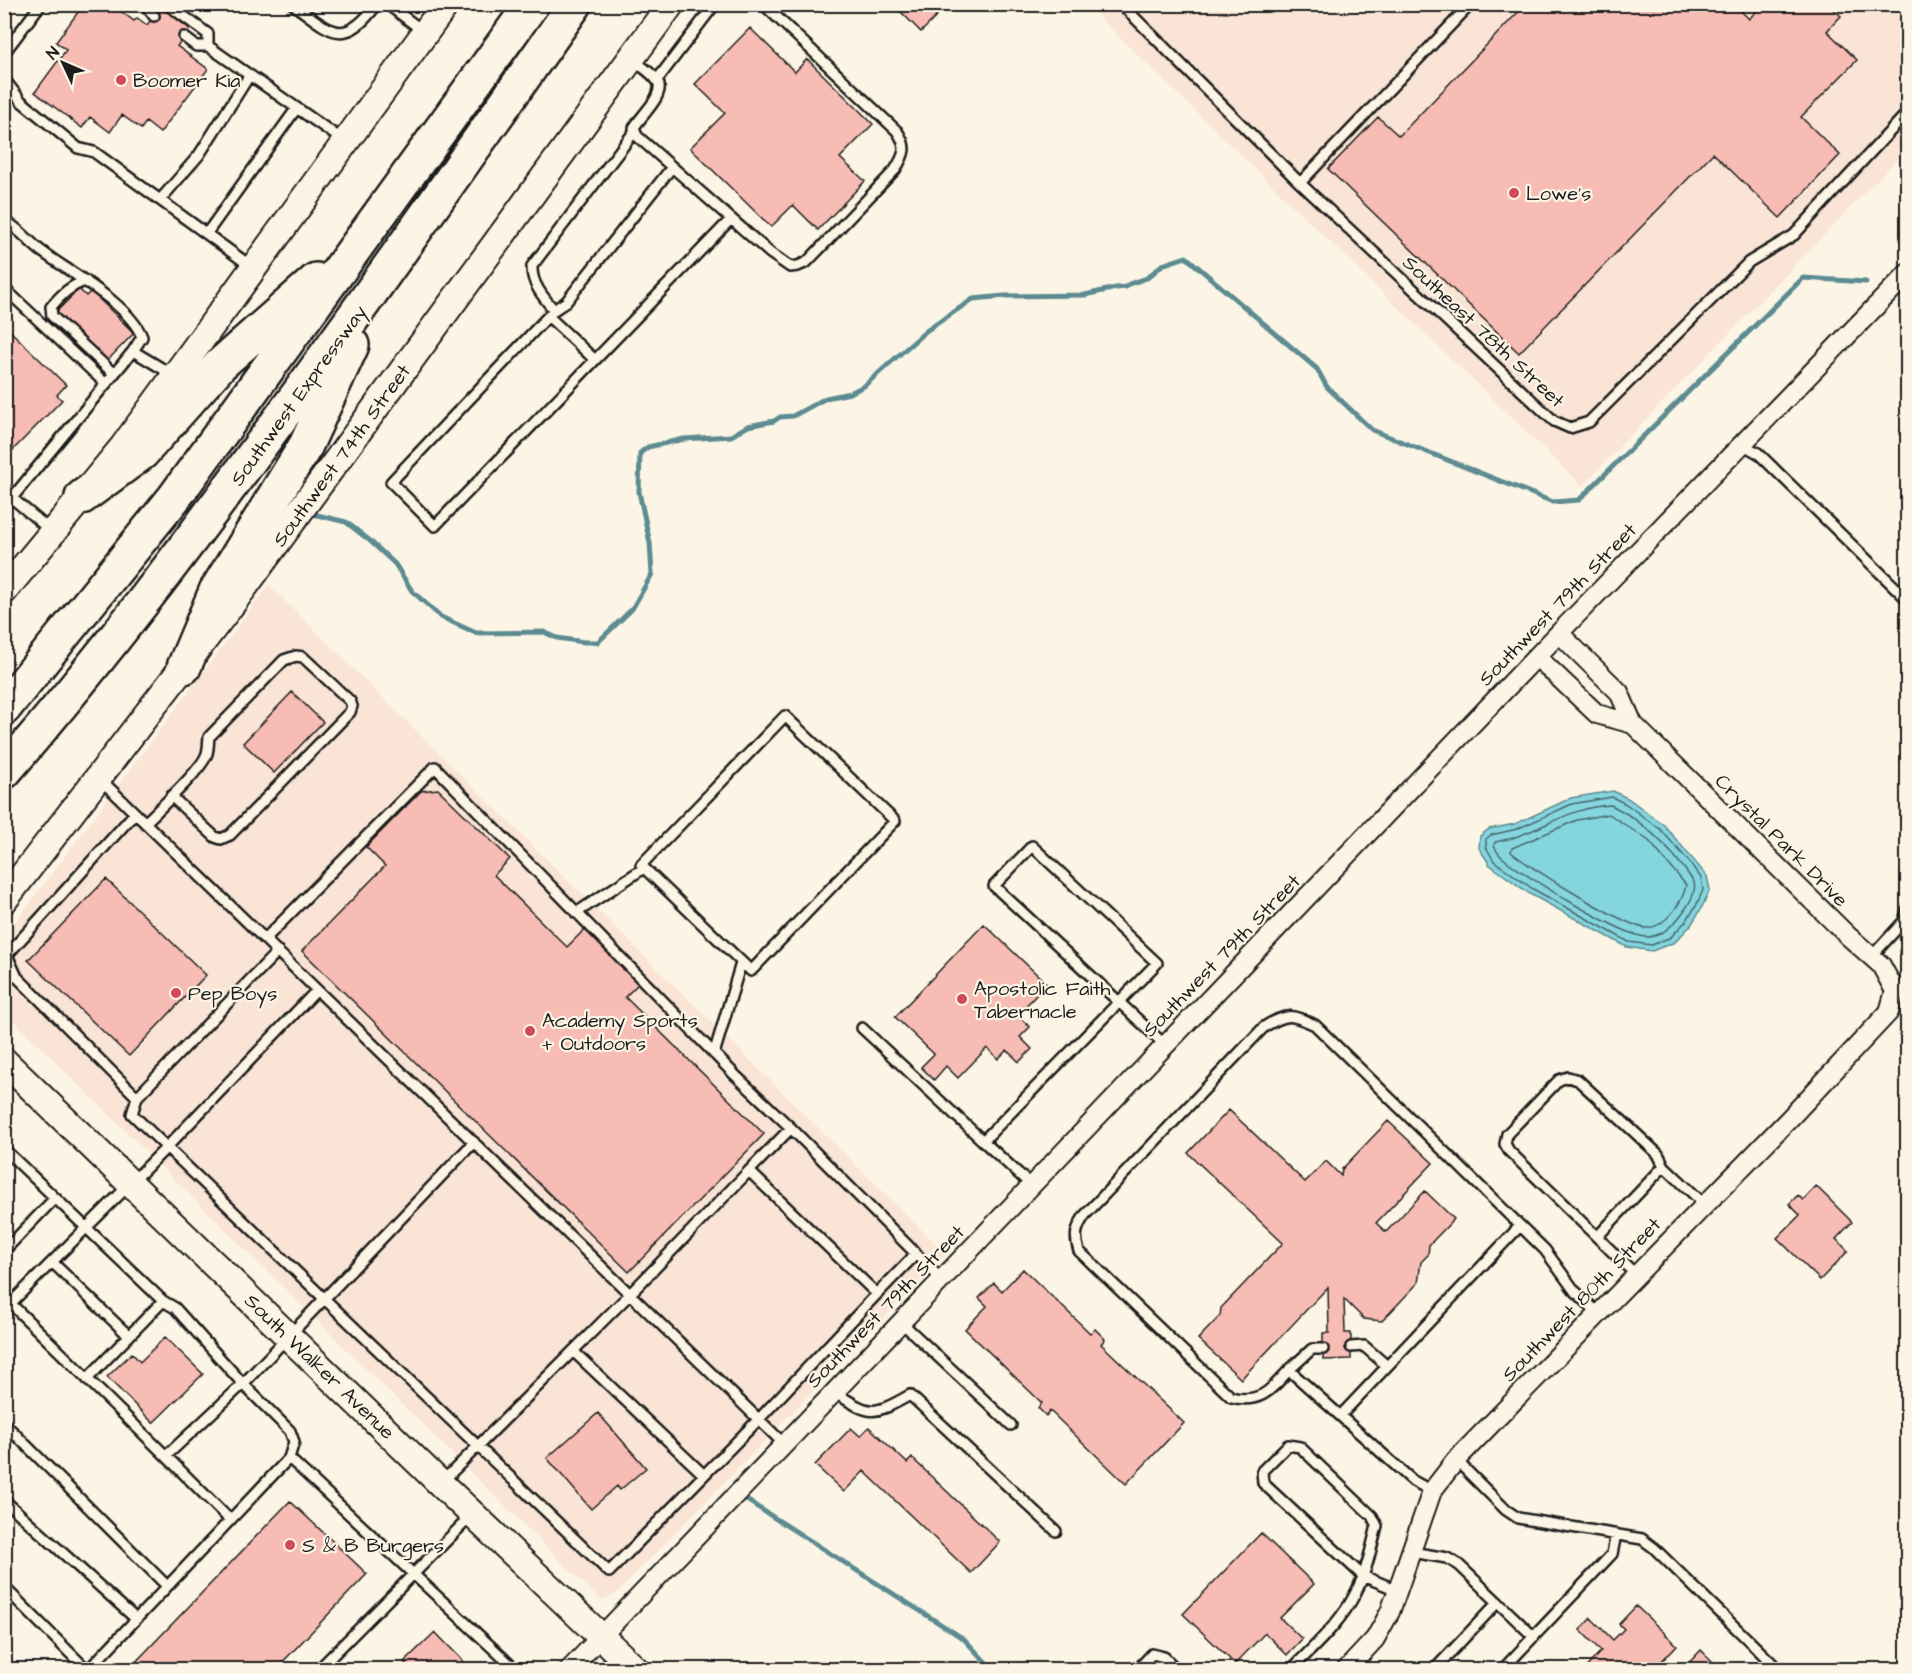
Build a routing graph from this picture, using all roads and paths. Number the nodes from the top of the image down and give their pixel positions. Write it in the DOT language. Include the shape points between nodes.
graph roads {
  1 [pos="40,4"];
  2 [pos="145,4"];
  3 [pos="167,4"];
  4 [pos="293,4"];
  5 [pos="377,4"];
  6 [pos="387,4"];
  7 [pos="446,4"];
  8 [pos="532,4"];
  9 [pos="575,4"];
  10 [pos="671,4"];
  11 [pos="715,4"];
  12 [pos="763,4"];
  13 [pos="1121,4"];
  14 [pos="1471,4"];
  15 [pos="154,16"];
  16 [pos="425,32"];
  17 [pos="184,37"];
  18 [pos="208,46"];
  19 [pos="4,53"];
  20 [pos="632,58"];
  21 [pos="249,76"];
  22 [pos="4,79"];
  23 [pos="657,80"];
  24 [pos="296,109"];
  25 [pos="1908,112"];
  26 [pos="634,132"];
  27 [pos="345,141"];
  28 [pos="672,167"];
  29 [pos="1300,183"];
  30 [pos="160,200"];
  31 [pos="731,219"];
  32 [pos="4,221"];
  33 [pos="207,233"];
  34 [pos="364,237"];
  35 [pos="254,268"];
  36 [pos="1908,273"];
  37 [pos="86,280"];
  38 [pos="381,280"];
  39 [pos="4,288"];
  40 [pos="551,313"];
  41 [pos="133,351"];
  42 [pos="595,360"];
  43 [pos="114,374"];
  44 [pos="175,376"];
  45 [pos="106,384"];
  46 [pos="1742,444"];
  47 [pos="8,495"];
  48 [pos="81,497"];
  49 [pos="53,533"];
  50 [pos="7,583"];
  51 [pos="1908,600"];
  52 [pos="1559,633"];
  53 [pos="1537,657"];
  54 [pos="184,667"];
  55 [pos="4,708"];
  56 [pos="1633,724"];
  57 [pos="4,772"];
  58 [pos="99,778"];
  59 [pos="171,796"];
  60 [pos="135,813"];
  61 [pos="146,823"];
  62 [pos="644,868"];
  63 [pos="4,900"];
  64 [pos="1907,912"];
  65 [pos="576,913"];
  66 [pos="266,939"];
  67 [pos="278,951"];
  68 [pos="1871,957"];
  69 [pos="741,963"];
  70 [pos="317,990"];
  71 [pos="1895,991"];
  72 [pos="1119,1002"];
  73 [pos="862,1028"];
  74 [pos="1166,1046"];
  75 [pos="714,1054"];
  76 [pos="4,1061"];
  77 [pos="137,1096"];
  78 [pos="791,1128"];
  79 [pos="983,1141"];
  80 [pos="474,1142"];
  81 [pos="167,1147"];
  82 [pos="4,1149"];
  83 [pos="1665,1166"];
  84 [pos="749,1172"];
  85 [pos="130,1183"];
  86 [pos="1032,1186"];
  87 [pos="55,1198"];
  88 [pos="1705,1205"];
  89 [pos="1519,1227"];
  90 [pos="86,1228"];
  91 [pos="1597,1237"];
  92 [pos="4,1251"];
  93 [pos="916,1254"];
  94 [pos="52,1262"];
  95 [pos="1636,1275"];
  96 [pos="942,1280"];
  97 [pos="630,1294"];
  98 [pos="877,1294"];
  99 [pos="324,1299"];
  100 [pos="163,1301"];
  101 [pos="8,1307"];
  102 [pos="1599,1314"];
  103 [pos="901,1322"];
  104 [pos="288,1335"];
  105 [pos="129,1336"];
  106 [pos="1351,1347"];
  107 [pos="1323,1349"];
  108 [pos="573,1351"];
  109 [pos="1387,1366"];
  110 [pos="1289,1370"];
  111 [pos="87,1379"];
  112 [pos="243,1384"];
  113 [pos="834,1392"];
  114 [pos="1341,1414"];
  115 [pos="759,1419"];
  116 [pos="4,1423"];
  117 [pos="1011,1425"];
  118 [pos="784,1444"];
  119 [pos="477,1446"];
  120 [pos="166,1456"];
  121 [pos="289,1458"];
  122 [pos="1456,1460"];
  123 [pos="704,1475"];
  124 [pos="441,1484"];
  125 [pos="1432,1491"];
  126 [pos="4,1500"];
  127 [pos="473,1514"];
  128 [pos="230,1520"];
  129 [pos="1056,1532"];
  130 [pos="1616,1534"];
  131 [pos="1411,1552"];
  132 [pos="414,1573"];
  133 [pos="1363,1576"];
  134 [pos="167,1586"];
  135 [pos="4,1587"];
  136 [pos="1397,1590"];
  137 [pos="1498,1602"];
  138 [pos="136,1619"];
  139 [pos="601,1635"];
  140 [pos="1534,1637"];
  141 [pos="88,1670"];
  142 [pos="318,1670"];
  143 [pos="516,1670"];
  144 [pos="569,1670"];
  145 [pos="636,1670"];
  146 [pos="1137,1670"];
  147 [pos="1177,1670"];
  148 [pos="1291,1670"];
  149 [pos="1346,1670"];
  150 [pos="1434,1670"];
  151 [pos="1502,1670"];
  152 [pos="1779,1670"];
  1 -- 19 [label="lane"];
  2 -- 15 [label="lane"];
  3 -- 18 [label="lane" via="208,34"];
  4 -- 5 [label="lane" via="326,28 344,33 356,28"];
  6 -- 16 [label="lane"];
  7 -- 16 [label="main road"];
  8 -- 34 [label="highway, Southwest Expressway"];
  9 -- 38 [label="highway, Southwest Expressway"];
  10 -- 20 [label="main road, Southwest 74th Street"];
  11 -- 23 [label="lane"];
  12 -- 31 [label="lane" via="897,131 904,140 904,151 895,170 807,262 798,266 783,264"];
  13 -- 29 [label="lane, Southeast 78th Street"];
  14 -- 29 [label="lane"];
  16 -- 27 [label="main road"];
  17 -- 18 [label="lane" via="196,46"];
  18 -- 21 [label="lane"];
  20 -- 23 [label="lane"];
  20 -- 54 [label="main road, Southwest 74th Street"];
  21 -- 24 [label="lane"];
  21 -- 30 [label="lane" via="200,155"];
  22 -- 30 [label="lane" via="21,101 78,148 94,152"];
  23 -- 26 [label="lane" via="657,96"];
  24 -- 27 [label="lane"];
  24 -- 33 [label="lane"];
  25 -- 29 [label="lane, Southeast 78th Street" via="1794,235 1749,262 1589,422 1570,428 1554,422"];
  26 -- 28 [label="lane"];
  26 -- 40 [label="lane" via="532,266 532,277"];
  27 -- 35 [label="main road"];
  28 -- 31 [label="lane"];
  28 -- 40 [label="lane" via="566,302"];
  30 -- 33 [label="lane"];
  31 -- 42 [label="lane"];
  32 -- 37 [label="lane" via="42,253"];
  33 -- 35 [label="lane"];
  34 -- 48 [label="highway" via="222,364 142,453"];
  34 -- 55 [label="highway, Southwest Expressway" via="174,498"];
  35 -- 44 [label="main road"];
  36 -- 46 [label="street, Southwest 79th Street"];
  37 -- 41 [label="lane" via="137,324 142,337"];
  37 -- 43 [label="lane" via="58,299 51,307 52,316"];
  38 -- 54 [label="highway" via="306,445 216,591"];
  38 -- 57 [label="highway, Southwest Expressway" via="138,609"];
  39 -- 45 [label="lane"];
  40 -- 42 [label="lane"];
  40 -- 42 [label="lane" via="391,482 435,526"];
  41 -- 43 [label="lane"];
  41 -- 44 [label="lane"];
  43 -- 45 [label="lane"];
  44 -- 48 [label="main road"];
  45 -- 47 [label="lane"];
  46 -- 51 [label="lane" via="1758,453"];
  46 -- 52 [label="street, Southwest 79th Street"];
  47 -- 49 [label="lane"];
  48 -- 49 [label="main road"];
  49 -- 50 [label="main road"];
  52 -- 53 [label="street, Southwest 79th Street"];
  52 -- 56 [label="street, Crystal Park Drive" via="1619,692"];
  53 -- 56 [label="street, Crystal Park Drive" via="1597,714"];
  53 -- 74 [label="street, Southwest 79th Street"];
  54 -- 58 [label="main road, Southwest 74th Street"];
  56 -- 68 [label="street, Crystal Park Drive"];
  58 -- 60 [label="lane"];
  58 -- 63 [label="main road, Southwest 74th Street"];
  59 -- 59 [label="lane" via="204,761 208,737 284,660 303,657 350,700 350,712 230,835 215,837"];
  59 -- 61 [label="lane"];
  60 -- 61 [label="lane"];
  60 -- 77 [label="lane" via="7,955 17,977"];
  61 -- 66 [label="lane"];
  62 -- 65 [label="lane"];
  62 -- 69 [label="lane"];
  62 -- 69 [label="lane" via="641,866 786,716 895,821 751,971"];
  64 -- 68 [label="lane" via="1904,921"];
  65 -- 66 [label="lane" via="435,767"];
  65 -- 75 [label="lane"];
  66 -- 67 [label="lane"];
  67 -- 70 [label="lane"];
  67 -- 77 [label="lane"];
  68 -- 71 [label="street, Crystal Park Drive" via="1881,965"];
  69 -- 75 [label="lane"];
  70 -- 80 [label="lane"];
  70 -- 81 [label="lane"];
  71 -- 88 [label="street, Southwest 80th Street" via="1889,1012"];
  72 -- 72 [label="lane" via="994,886 1032,846 1157,963"];
  72 -- 74 [label="lane"];
  72 -- 79 [label="lane"];
  73 -- 79 [label="lane"];
  74 -- 86 [label="street, Southwest 79th Street"];
  75 -- 78 [label="lane"];
  76 -- 85 [label="main road, South Walker Avenue"];
  77 -- 81 [label="lane" via="132,1114"];
  78 -- 84 [label="lane"];
  78 -- 93 [label="lane"];
  79 -- 86 [label="lane"];
  80 -- 97 [label="lane"];
  80 -- 99 [label="lane"];
  81 -- 85 [label="lane"];
  81 -- 99 [label="lane"];
  82 -- 87 [label="lane"];
  83 -- 88 [label="lane"];
  83 -- 91 [label="lane"];
  83 -- 91 [label="lane" via="1658,1154 1578,1080 1559,1080 1544,1095 1507,1134 1505,1144"];
  84 -- 97 [label="lane"];
  84 -- 98 [label="lane"];
  85 -- 90 [label="lane"];
  85 -- 104 [label="main road, South Walker Avenue"];
  86 -- 96 [label="street, Southwest 79th Street"];
  87 -- 90 [label="lane"];
  87 -- 92 [label="lane"];
  88 -- 95 [label="street, Southwest 80th Street"];
  89 -- 102 [label="lane" via="1545,1250 1574,1290"];
  89 -- 109 [label="lane"];
  89 -- 110 [label="lane" via="1315,1024 1293,1015 1281,1017 1264,1028 1086,1215 1075,1239 1079,1251 1231,1397 1244,1400 1266,1394"];
  90 -- 94 [label="lane"];
  90 -- 100 [label="lane"];
  91 -- 95 [label="lane"];
  93 -- 96 [label="lane"];
  93 -- 98 [label="lane"];
  94 -- 101 [label="lane"];
  94 -- 105 [label="lane"];
  95 -- 102 [label="street, Southwest 80th Street"];
  96 -- 103 [label="street, Southwest 79th Street"];
  97 -- 108 [label="lane"];
  97 -- 115 [label="lane"];
  98 -- 115 [label="lane"];
  99 -- 104 [label="lane"];
  99 -- 119 [label="lane"];
  100 -- 105 [label="lane"];
  100 -- 112 [label="lane" via="175,1308"];
  101 -- 111 [label="lane"];
  102 -- 122 [label="street, Southwest 80th Street"];
  103 -- 113 [label="street, Southwest 79th Street"];
  103 -- 117 [label="lane"];
  104 -- 112 [label="lane"];
  104 -- 124 [label="main road, South Walker Avenue"];
  105 -- 111 [label="lane"];
  106 -- 109 [label="lane" via="1364,1346"];
  107 -- 110 [label="lane" via="1312,1349"];
  108 -- 119 [label="lane"];
  108 -- 123 [label="lane"];
  109 -- 114 [label="lane"];
  110 -- 114 [label="lane"];
  111 -- 120 [label="lane"];
  112 -- 120 [label="lane"];
  112 -- 121 [label="lane" via="290,1431 294,1442"];
  113 -- 118 [label="street, Southwest 79th Street"];
  113 -- 129 [label="lane" via="863,1410 883,1410 910,1395"];
  114 -- 125 [label="lane" via="1413,1481"];
  115 -- 118 [label="lane"];
  115 -- 123 [label="lane"];
  116 -- 134 [label="lane"];
  118 -- 139 [label="street, Southwest 79th Street"];
  119 -- 123 [label="lane" via="609,1572"];
  119 -- 124 [label="lane"];
  120 -- 128 [label="lane"];
  121 -- 128 [label="lane"];
  121 -- 132 [label="lane"];
  122 -- 125 [label="street, Southwest 80th Street"];
  122 -- 130 [label="lane" via="1518,1518"];
  124 -- 127 [label="main road, South Walker Avenue"];
  125 -- 131 [label="street, Southwest 80th Street"];
  126 -- 138 [label="lane"];
  127 -- 132 [label="lane"];
  127 -- 139 [label="main road, South Walker Avenue"];
  128 -- 134 [label="lane"];
  130 -- 140 [label="lane" via="1612,1554"];
  130 -- 152 [label="lane" via="1642,1539 1654,1548"];
  131 -- 136 [label="street, Southwest 80th Street"];
  131 -- 137 [label="lane" via="1447,1557"];
  132 -- 142 [label="lane"];
  132 -- 143 [label="lane"];
  133 -- 133 [label="lane" via="1377,1526 1372,1516 1300,1447 1288,1445 1262,1471 1263,1483"];
  133 -- 136 [label="lane"];
  133 -- 148 [label="lane" via="1334,1625"];
  134 -- 138 [label="lane"];
  135 -- 141 [label="lane"];
  136 -- 149 [label="street, Southwest 80th Street" via="1375,1639"];
  137 -- 140 [label="lane"];
  137 -- 150 [label="lane"];
  138 -- 141 [label="lane"];
  139 -- 144 [label="street, Southwest 79th Street"];
  139 -- 145 [label="main road, South Walker Avenue"];
  140 -- 151 [label="lane"];
  146 -- 147 [label="lane" via="1152,1654 1164,1657"];
}
